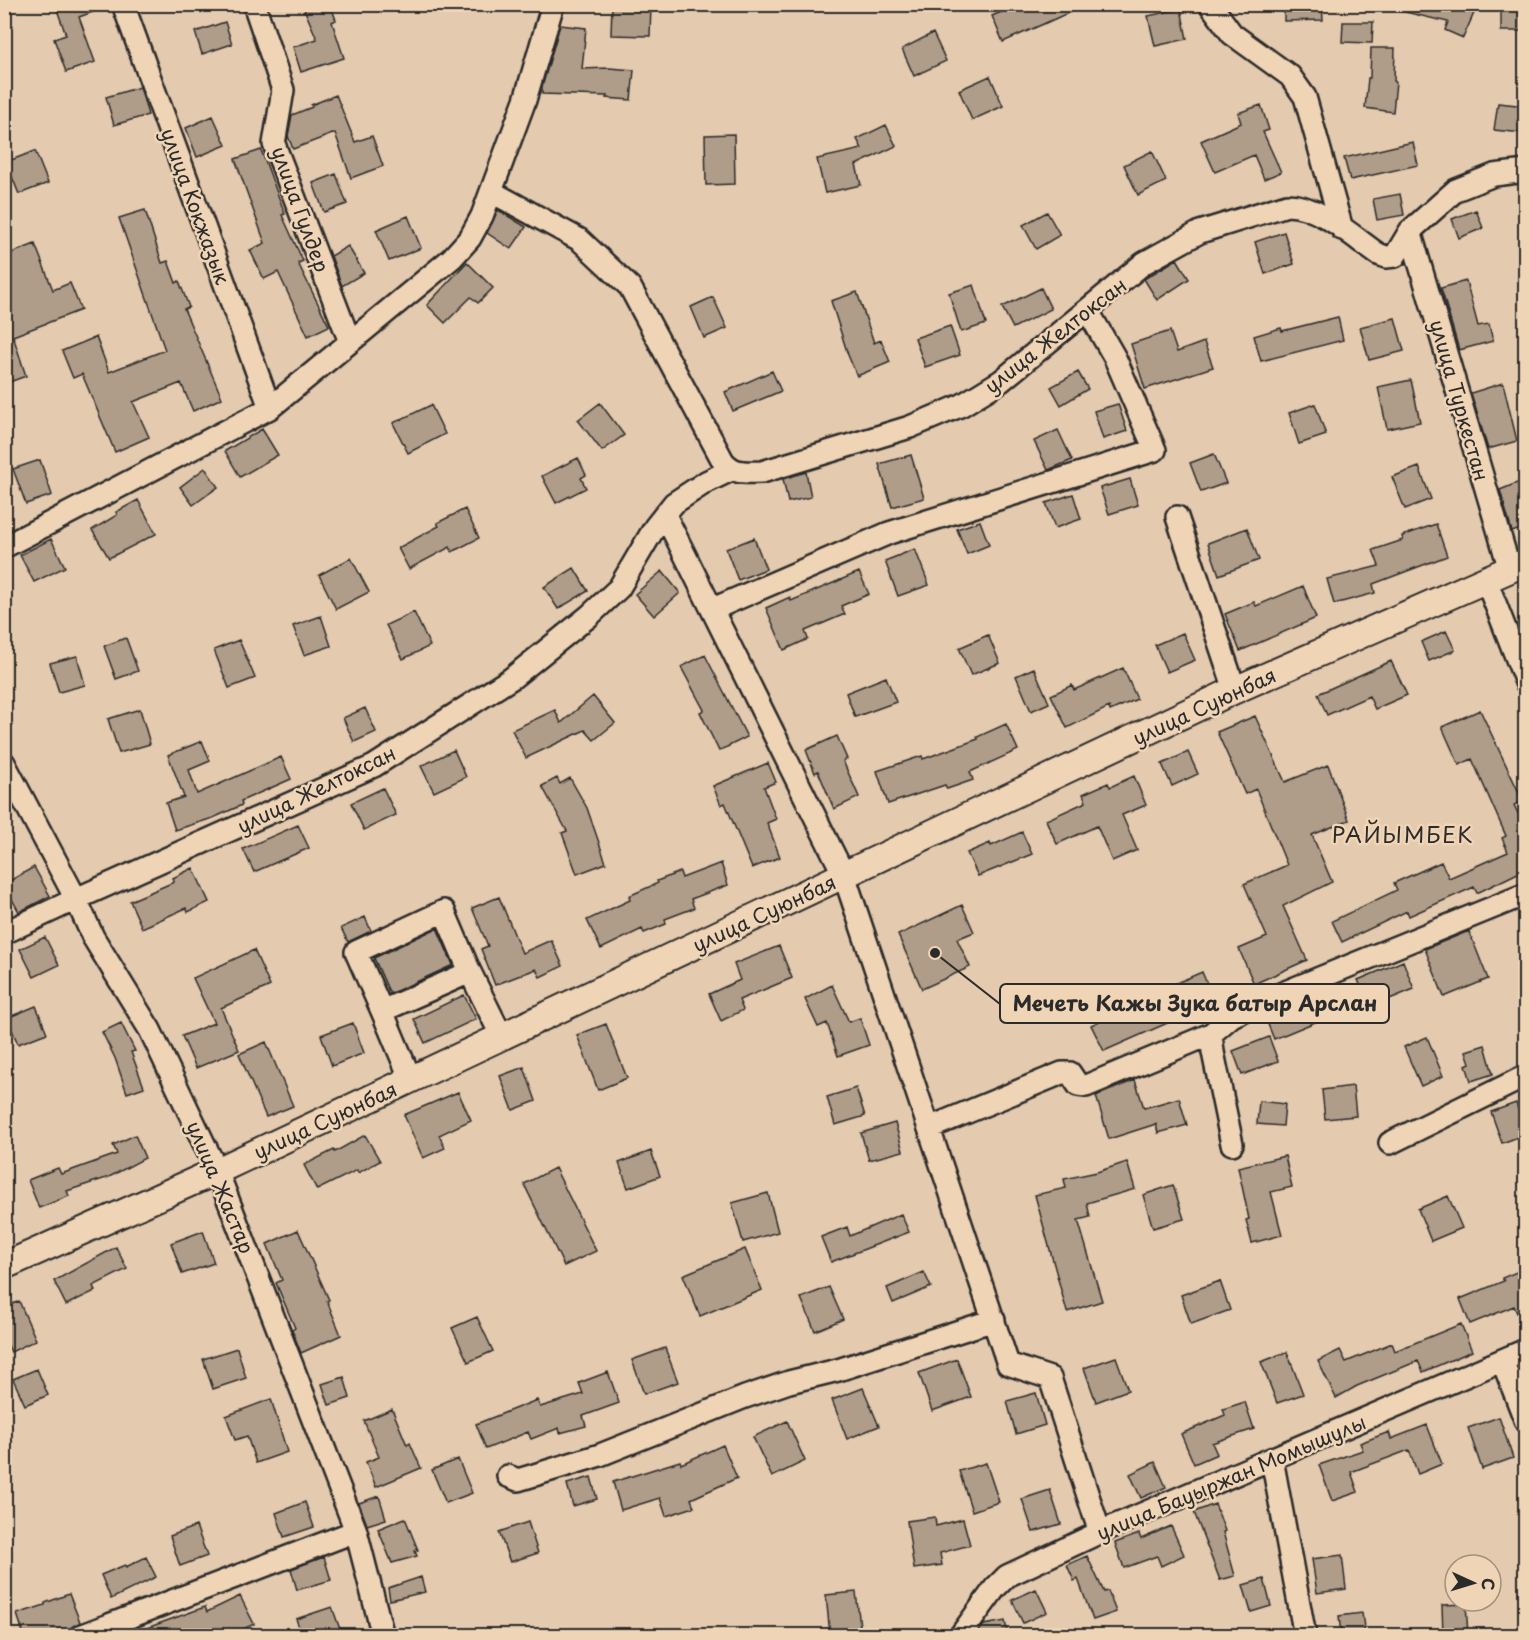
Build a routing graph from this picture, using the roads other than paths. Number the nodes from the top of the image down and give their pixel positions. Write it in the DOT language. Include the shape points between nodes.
graph roads {
  1 [pos="123,4"];
  2 [pos="254,4"];
  3 [pos="553,4"];
  4 [pos="1210,4"];
  5 [pos="1524,177"];
  6 [pos="492,192"];
  7 [pos="1342,229"];
  8 [pos="1410,231"];
  9 [pos="1088,310"];
  10 [pos="350,342"];
  11 [pos="270,408"];
  12 [pos="731,470"];
  13 [pos="665,515"];
  14 [pos="1177,517"];
  15 [pos="4,548"];
  16 [pos="1518,566"];
  17 [pos="1486,580"];
  18 [pos="713,609"];
  19 [pos="1526,682"];
  20 [pos="1235,690"];
  21 [pos="4,763"];
  22 [pos="844,875"];
  23 [pos="1526,894"];
  24 [pos="76,899"];
  25 [pos="4,933"];
  26 [pos="470,972"];
  27 [pos="382,1011"];
  28 [pos="1211,1034"];
  29 [pos="502,1037"];
  30 [pos="1526,1076"];
  31 [pos="411,1080"];
  32 [pos="929,1128"];
  33 [pos="1390,1143"];
  34 [pos="1232,1144"];
  35 [pos="217,1171"];
  36 [pos="4,1266"];
  37 [pos="994,1320"];
  38 [pos="1526,1350"];
  39 [pos="1502,1360"];
  40 [pos="1526,1422"];
  41 [pos="1272,1459"];
  42 [pos="508,1476"];
  43 [pos="356,1531"];
  44 [pos="1100,1533"];
  45 [pos="80,1635"];
  46 [pos="383,1635"];
  47 [pos="960,1635"];
  48 [pos="1305,1635"];
  1 -- 11 [label="street, улица Кокжазык"];
  2 -- 10 [label="street, улица Гулдер" via="283,90 274,144"];
  3 -- 6 [label="street"];
  4 -- 7 [label="street" via="1232,34 1290,76 1305,97"];
  5 -- 8 [label="street, улица Желтоксан" via="1494,175 1456,190"];
  6 -- 10 [label="street" via="470,238 458,251"];
  6 -- 12 [label="street" via="580,240 630,287"];
  7 -- 8 [label="street, улица Желтоксан" via="1386,257 1395,256"];
  7 -- 9 [label="street, улица Желтоксан" via="1314,210 1287,205 1200,232 1144,263"];
  8 -- 16 [label="street, улица Туркестан"];
  9 -- 12 [label="street, улица Желтоксан" via="1001,381 962,405 910,427 762,472"];
  9 -- 18 [label="street" via="1115,358 1155,450 890,532"];
  10 -- 11 [label="street"];
  11 -- 15 [label="street"];
  12 -- 13 [label="street, улица Желтоксан" via="674,503"];
  13 -- 18 [label="street"];
  13 -- 24 [label="street, улица Желтоксан" via="618,588 512,678 374,766"];
  14 -- 20 [label="street"];
  16 -- 17 [label="main road, улица Суюнбая"];
  17 -- 19 [label="street"];
  17 -- 20 [label="main road, улица Суюнбая"];
  18 -- 22 [label="street"];
  20 -- 22 [label="main road, улица Суюнбая"];
  21 -- 24 [label="street, улица Жастар"];
  22 -- 29 [label="main road, улица Суюнбая"];
  22 -- 32 [label="street"];
  23 -- 28 [label="street" via="1232,1016"];
  24 -- 25 [label="street, улица Желтоксан"];
  24 -- 35 [label="street, улица Жастар" via="93,937 150,1030"];
  26 -- 27 [label="street"];
  26 -- 27 [label="street" via="444,911 356,952"];
  26 -- 29 [label="street"];
  27 -- 31 [label="street"];
  28 -- 32 [label="street" via="1086,1086 1078,1086 1070,1073 1062,1073"];
  28 -- 34 [label="street"];
  29 -- 31 [label="main road, улица Суюнбая"];
  30 -- 33 [label="street"];
  31 -- 35 [label="main road, улица Суюнбая"];
  32 -- 37 [label="street"];
  35 -- 36 [label="main road, улица Суюнбая"];
  35 -- 43 [label="street, улица Жастар"];
  37 -- 42 [label="street" via="778,1386 600,1455 518,1480"];
  37 -- 44 [label="street" via="1008,1364 1050,1378"];
  38 -- 39 [label="street, улица Бауыржан Момышулы"];
  39 -- 40 [label="street"];
  39 -- 41 [label="street, улица Бауыржан Момышулы"];
  41 -- 44 [label="street, улица Бауыржан Момышулы"];
  41 -- 48 [label="street"];
  43 -- 45 [label="street"];
  43 -- 46 [label="street, улица Жастар"];
  44 -- 47 [label="street, улица Бауыржан Момышулы" via="1007,1576"];
}
